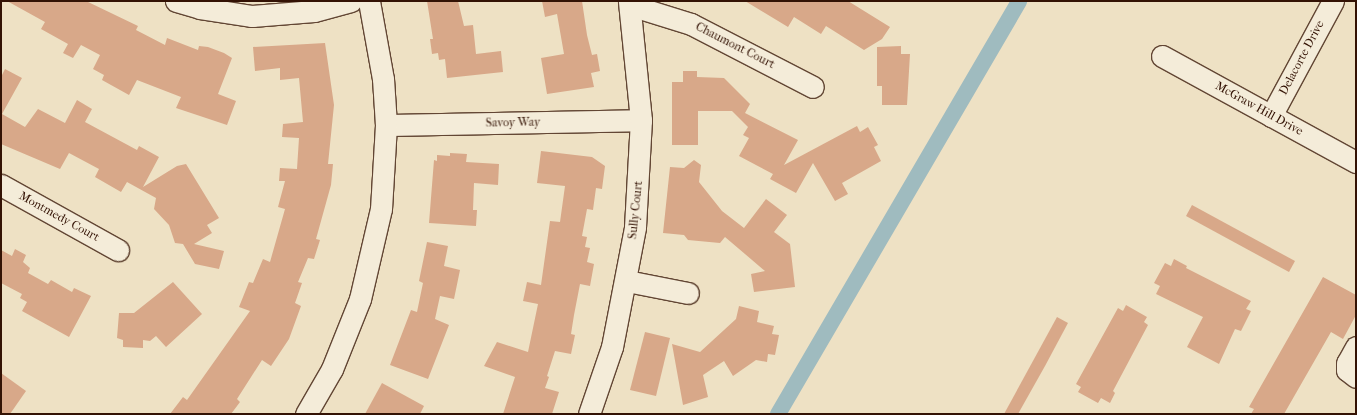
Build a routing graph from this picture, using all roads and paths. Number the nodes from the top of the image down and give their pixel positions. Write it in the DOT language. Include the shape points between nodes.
graph roads {
  1 [pos="176,1"];
  2 [pos="350,1"];
  3 [pos="369,1"];
  4 [pos="1333,1"];
  5 [pos="630,3"];
  6 [pos="1162,56"];
  7 [pos="814,88"];
  8 [pos="1271,116"];
  9 [pos="641,120"];
  10 [pos="386,125"];
  11 [pos="1356,162"];
  12 [pos="1,185"];
  13 [pos="118,250"];
  14 [pos="627,281"];
  15 [pos="688,293"];
  16 [pos="1356,347"];
  17 [pos="1356,377"];
  18 [pos="306,414"];
  19 [pos="589,414"];
  1 -- 2 [label="street" via="206,10 252,16 314,11"];
  3 -- 10 [label="street" via="383,79"];
  4 -- 8 [label="street, Delacorte Drive"];
  5 -- 7 [label="street, Chaumont Court" via="724,38"];
  5 -- 9 [label="street, Sully Court"];
  6 -- 8 [label="street, McGraw Hill Drive"];
  8 -- 11 [label="street, McGraw Hill Drive"];
  9 -- 10 [label="street, Savoy Way"];
  9 -- 14 [label="street, Sully Court" via="636,219"];
  10 -- 18 [label="street" via="385,172 373,254 347,335"];
  12 -- 13 [label="street, Montmedy Court"];
  14 -- 15 [label="street"];
  14 -- 19 [label="street, Sully Court" via="612,348"];
  16 -- 17 [label="street" via="1347,363 1347,370"];
}
